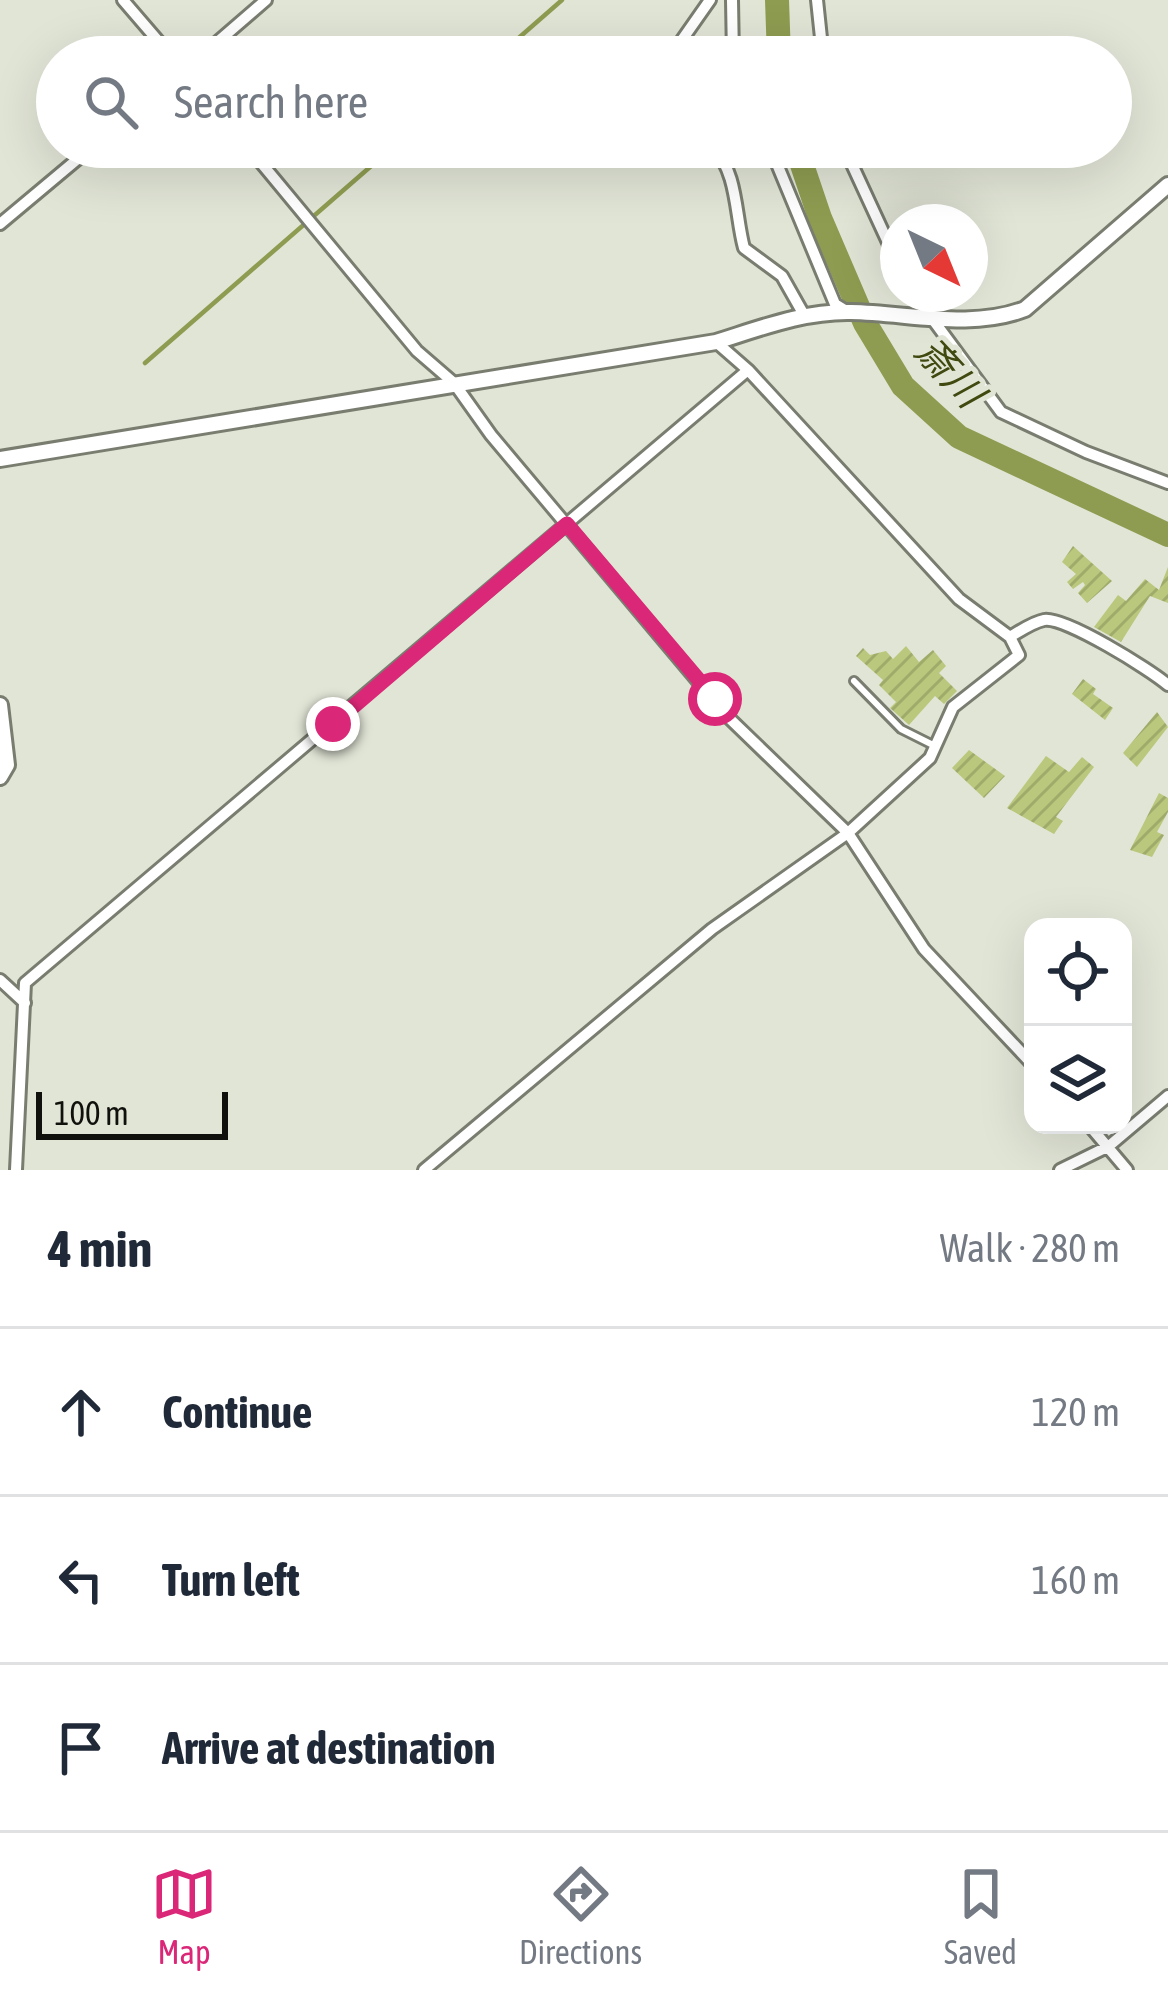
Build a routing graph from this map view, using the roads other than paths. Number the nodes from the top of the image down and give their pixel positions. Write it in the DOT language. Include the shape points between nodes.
graph roads {
  1 [pos="123,0"];
  2 [pos="266,0"];
  3 [pos="710,0"];
  4 [pos="732,0"];
  5 [pos="817,0"];
  6 [pos="154,36"];
  7 [pos="224,36"];
  8 [pos="685,36"];
  9 [pos="733,36"];
  10 [pos="821,36"];
  11 [pos="67,168"];
  12 [pos="265,168"];
  13 [pos="727,168"];
  14 [pos="779,168"];
  15 [pos="854,168"];
  16 [pos="1168,185"];
  17 [pos="0,224"];
  18 [pos="880,225"];
  19 [pos="848,311"];
  20 [pos="922,312"];
  21 [pos="804,315"];
  22 [pos="924,318"];
  23 [pos="716,342"];
  24 [pos="748,370"];
  25 [pos="454,383"];
  26 [pos="0,458"];
  27 [pos="1168,483"];
  28 [pos="567,524"];
  29 [pos="1010,637"];
  30 [pos="854,681"];
  31 [pos="1168,686"];
  32 [pos="0,705"];
  33 [pos="936,746"];
  34 [pos="0,777"];
  35 [pos="848,833"];
  36 [pos="0,980"];
  37 [pos="25,1003"];
  38 [pos="1024,1055"];
  39 [pos="1168,1096"];
  40 [pos="1097,1134"];
  41 [pos="1108,1146"];
  42 [pos="16,1170"];
  43 [pos="424,1170"];
  44 [pos="1060,1170"];
  45 [pos="1127,1170"];
  1 -- 6 [label="street"];
  2 -- 7 [label="street"];
  3 -- 8 [label="street"];
  4 -- 9 [label="street"];
  5 -- 10 [label="street"];
  11 -- 17 [label="street"];
  12 -- 25 [label="street" via="417,351"];
  13 -- 21 [label="street" via="744,248 782,276"];
  14 -- 19 [label="street" via="835,304"];
  15 -- 18 [label="street"];
  16 -- 22 [label="street" via="1025,309 1000,318"];
  19 -- 21 [label="street"];
  19 -- 22 [label="street"];
  20 -- 22 [label="street"];
  21 -- 23 [label="street"];
  22 -- 27 [label="street" via="1001,412"];
  23 -- 24 [label="street"];
  23 -- 25 [label="street"];
  24 -- 28 [label="street"];
  24 -- 29 [label="street" via="959,598"];
  25 -- 26 [label="street"];
  25 -- 28 [label="street"];
  28 -- 35 [label="street" via="728,716"];
  28 -- 37 [label="street" via="49,961 25,983"];
  29 -- 31 [label="street" via="1042,620 1063,621"];
  29 -- 33 [label="street" via="1018,655 953,707"];
  30 -- 33 [label="lane" via="901,728"];
  32 -- 34 [label="street" via="7,765"];
  33 -- 35 [label="street"];
  35 -- 38 [label="street" via="924,949"];
  35 -- 43 [label="street" via="712,928"];
  36 -- 37 [label="street"];
  37 -- 42 [label="street"];
  39 -- 41 [label="street"];
  40 -- 41 [label="street"];
  41 -- 44 [label="street"];
  41 -- 45 [label="street"];
}
